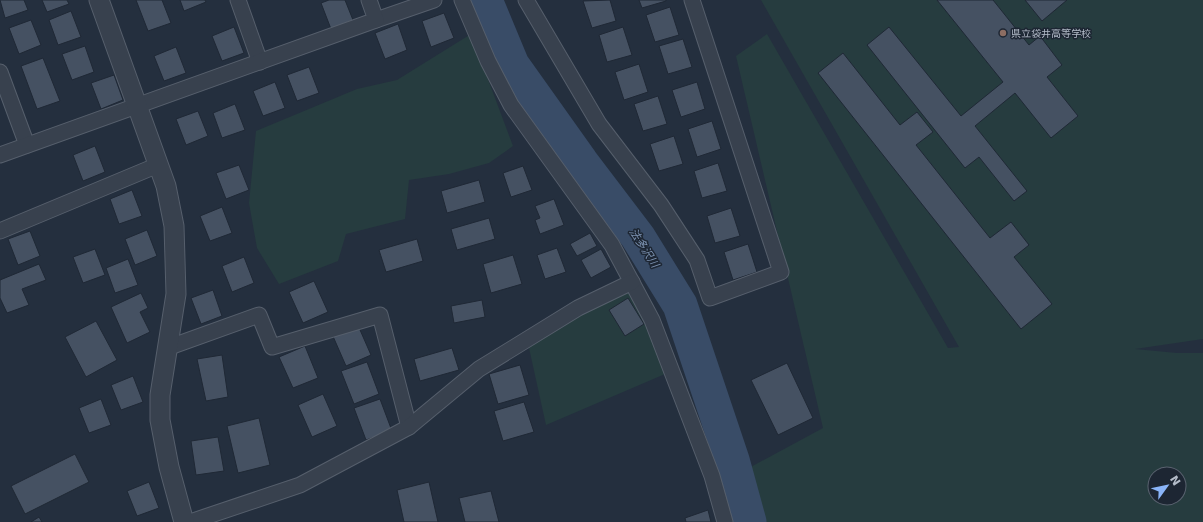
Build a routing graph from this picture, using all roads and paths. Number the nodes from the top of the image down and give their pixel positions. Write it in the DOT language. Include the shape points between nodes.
graph roads {
  1 [pos="99,0"];
  2 [pos="238,0"];
  3 [pos="369,0"];
  4 [pos="434,0"];
  5 [pos="462,0"];
  6 [pos="526,0"];
  7 [pos="692,0"];
  8 [pos="376,20"];
  9 [pos="260,62"];
  10 [pos="0,72"];
  11 [pos="137,105"];
  12 [pos="27,145"];
  13 [pos="0,156"];
  14 [pos="158,166"];
  15 [pos="0,231"];
  16 [pos="632,282"];
  17 [pos="168,348"];
  18 [pos="409,427"];
  19 [pos="184,522"];
  20 [pos="190,522"];
  21 [pos="725,522"];
  1 -- 11 [label="street"];
  2 -- 9 [label="street"];
  3 -- 8 [label="street"];
  4 -- 8 [label="street"];
  5 -- 16 [label="street" via="488,62 511,105 612,244"];
  6 -- 7 [label="street" via="599,124 661,205 697,260 710,298 781,272"];
  8 -- 9 [label="street"];
  9 -- 11 [label="street"];
  10 -- 12 [label="street"];
  11 -- 12 [label="street"];
  11 -- 14 [label="street"];
  12 -- 13 [label="street"];
  14 -- 15 [label="street"];
  14 -- 17 [label="street" via="166,186 174,226 176,294"];
  16 -- 18 [label="street" via="578,308 479,369"];
  16 -- 21 [label="street" via="652,320 674,376 712,476"];
  17 -- 18 [label="street" via="259,315 272,347 380,315"];
  17 -- 19 [label="street" via="160,395 160,420 169,467"];
  18 -- 20 [label="street" via="300,485"];
}
